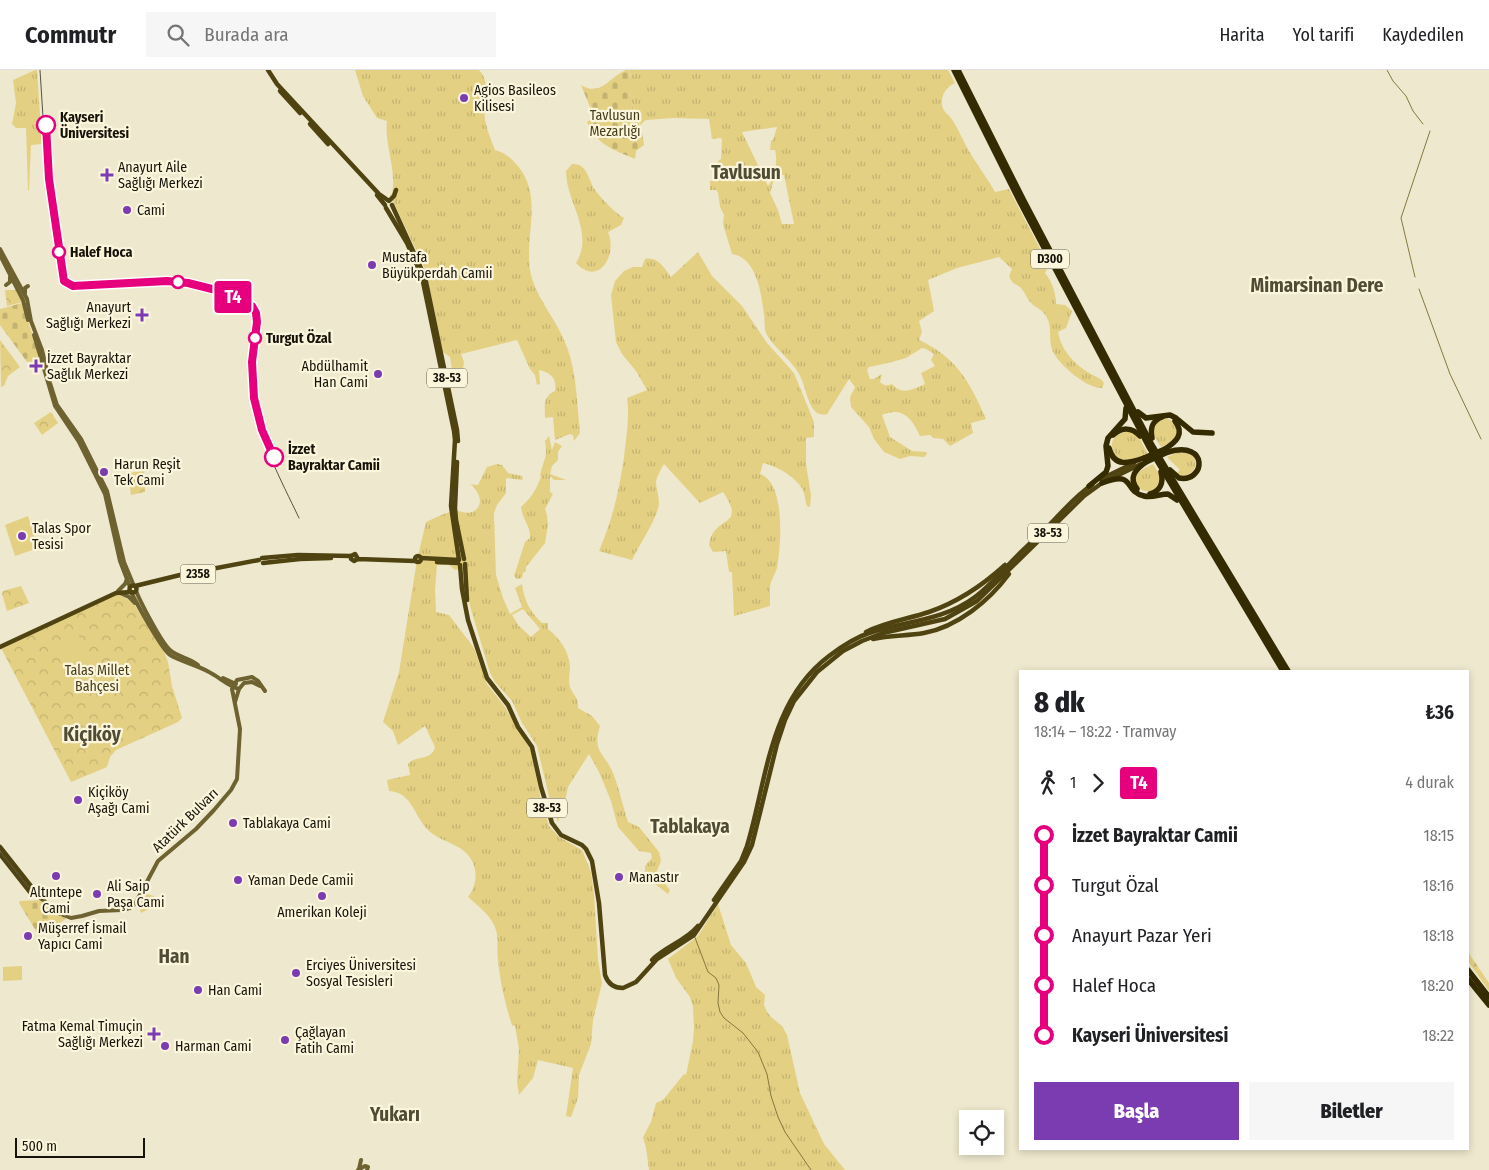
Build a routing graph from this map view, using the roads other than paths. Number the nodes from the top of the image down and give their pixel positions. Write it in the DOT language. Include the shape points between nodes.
graph roads {
  1 [pos="264,70"];
  2 [pos="268,70"];
  3 [pos="954,70"];
  4 [pos="958,70"];
  5 [pos="382,196"];
  6 [pos="388,205"];
  7 [pos="0,248"];
  8 [pos="0,256"];
  9 [pos="10,275"];
  10 [pos="6,285"];
  11 [pos="18,286"];
  12 [pos="28,286"];
  13 [pos="25,295"];
  14 [pos="1115,383"];
  15 [pos="1128,397"];
  16 [pos="1212,433"];
  17 [pos="1151,446"];
  18 [pos="1166,451"];
  19 [pos="1145,460"];
  20 [pos="1161,464"];
  21 [pos="1102,483"];
  22 [pos="1089,486"];
  23 [pos="1188,513"];
  24 [pos="418,559"];
  25 [pos="1018,559"];
  26 [pos="449,562"];
  27 [pos="461,562"];
  28 [pos="460,574"];
  29 [pos="127,579"];
  30 [pos="133,589"];
  31 [pos="117,592"];
  32 [pos="140,609"];
  33 [pos="852,641"];
  34 [pos="862,641"];
  35 [pos="0,646"];
  36 [pos="200,667"];
  37 [pos="1282,670"];
  38 [pos="1287,670"];
  39 [pos="234,685"];
  40 [pos="239,689"];
  41 [pos="235,705"];
  42 [pos="0,847"];
  43 [pos="0,854"];
  44 [pos="33,892"];
  45 [pos="719,896"];
  46 [pos="41,898"];
  47 [pos="659,956"];
  48 [pos="1469,972"];
  49 [pos="1469,980"];
  50 [pos="1489,1002"];
  51 [pos="361,1160"];
  52 [pos="358,1170"];
  53 [pos="367,1170"];
  1 -- 6 [label="main road" via="282,94"];
  2 -- 5 [label="main road" via="277,84"];
  3 -- 14 [label="highway, D300"];
  4 -- 15 [label="highway, D300"];
  5 -- 6 [label="main road"];
  5 -- 6 [label="main road" via="390,196 396,190"];
  6 -- 27 [label="main road" via="422,278 454,431 452,506"];
  7 -- 11 [label="main road"];
  8 -- 9 [label="main road"];
  9 -- 10 [label="main road" via="10,282"];
  9 -- 11 [label="main road"];
  11 -- 13 [label="main road"];
  11 -- 29 [label="main road" via="55,406 105,494"];
  12 -- 13 [label="main road"];
  13 -- 30 [label="main road" via="57,405 81,440 107,491"];
  14 -- 17 [label="highway, D300"];
  14 -- 22 [label="highway" via="1127,416 1108,438 1106,472"];
  15 -- 16 [label="highway" via="1143,417 1170,415 1193,432"];
  15 -- 17 [label="highway, D300"];
  17 -- 18 [label="highway" via="1150,432 1154,423 1169,417 1178,425 1180,433"];
  17 -- 19 [label="highway" via="1129,429 1116,432 1110,439 1109,449 1117,461"];
  17 -- 20 [label="highway, D300"];
  18 -- 19 [label="highway, bridge"];
  18 -- 20 [label="highway" via="1191,451 1197,458 1198,469 1190,477 1182,478"];
  19 -- 20 [label="highway" via="1133,478 1135,486 1143,493 1155,492 1161,486"];
  19 -- 21 [label="main road, 38-53"];
  19 -- 22 [label="main road, 38-53"];
  20 -- 23 [label="highway, D300"];
  20 -- 38 [label="highway, D300"];
  21 -- 23 [label="highway" via="1121,478 1143,496 1172,495"];
  21 -- 25 [label="main road, 38-53"];
  22 -- 25 [label="main road, 38-53"];
  23 -- 37 [label="highway, D300"];
  24 -- 26 [label="main road"];
  24 -- 27 [label="main road"];
  24 -- 30 [label="main road" via="358,557 354,554 351,557 298,555 178,576"];
  25 -- 33 [label="main road" via="964,597 932,611 874,628"];
  25 -- 33 [label="main road, 38-53" via="976,597 956,610 885,628"];
  25 -- 34 [label="main road, 38-53" via="977,601 956,614"];
  25 -- 34 [label="main road" via="986,598 952,624 924,633"];
  26 -- 27 [label="main road"];
  26 -- 28 [label="main road"];
  27 -- 28 [label="main road, 38-53"];
  27 -- 47 [label="main road, 38-53" via="471,619 489,677 510,703 535,746 554,822 563,833 588,847 594,861 602,902 609,978 618,985 628,984"];
  28 -- 47 [label="main road, 38-53" via="468,620 487,678 508,704 532,747 550,820 561,835 582,845 592,862 606,980 617,988 627,988"];
  29 -- 30 [label="main road"];
  29 -- 31 [label="main road"];
  30 -- 31 [label="main road"];
  30 -- 32 [label="main road"];
  30 -- 36 [label="main road" via="170,649"];
  31 -- 32 [label="main road" via="129,597"];
  31 -- 35 [label="main road"];
  32 -- 36 [label="main road" via="169,654"];
  33 -- 45 [label="main road, 38-53" via="814,669 790,700 773,744 747,846"];
  34 -- 45 [label="main road, 38-53" via="830,660 794,701 777,744 752,845 744,862"];
  36 -- 39 [label="main road"];
  39 -- 40 [label="main road"];
  39 -- 40 [label="main road" via="238,680 254,681"];
  39 -- 41 [label="main road, Atatürk Bulvarı"];
  40 -- 41 [label="main road"];
  41 -- 46 [label="main road, Atatürk Bulvarı" via="240,732 234,787 196,829 158,861 133,906 71,918 58,913"];
  42 -- 44 [label="main road"];
  43 -- 44 [label="main road"];
  44 -- 46 [label="main road, Atatürk Bulvarı"];
  45 -- 47 [label="main road, 38-53" via="694,935"];
  48 -- 50 [label="highway"];
  49 -- 50 [label="highway"];
  51 -- 52 [label="main road"];
  52 -- 53 [label="main road" via="365,1166"];
}
